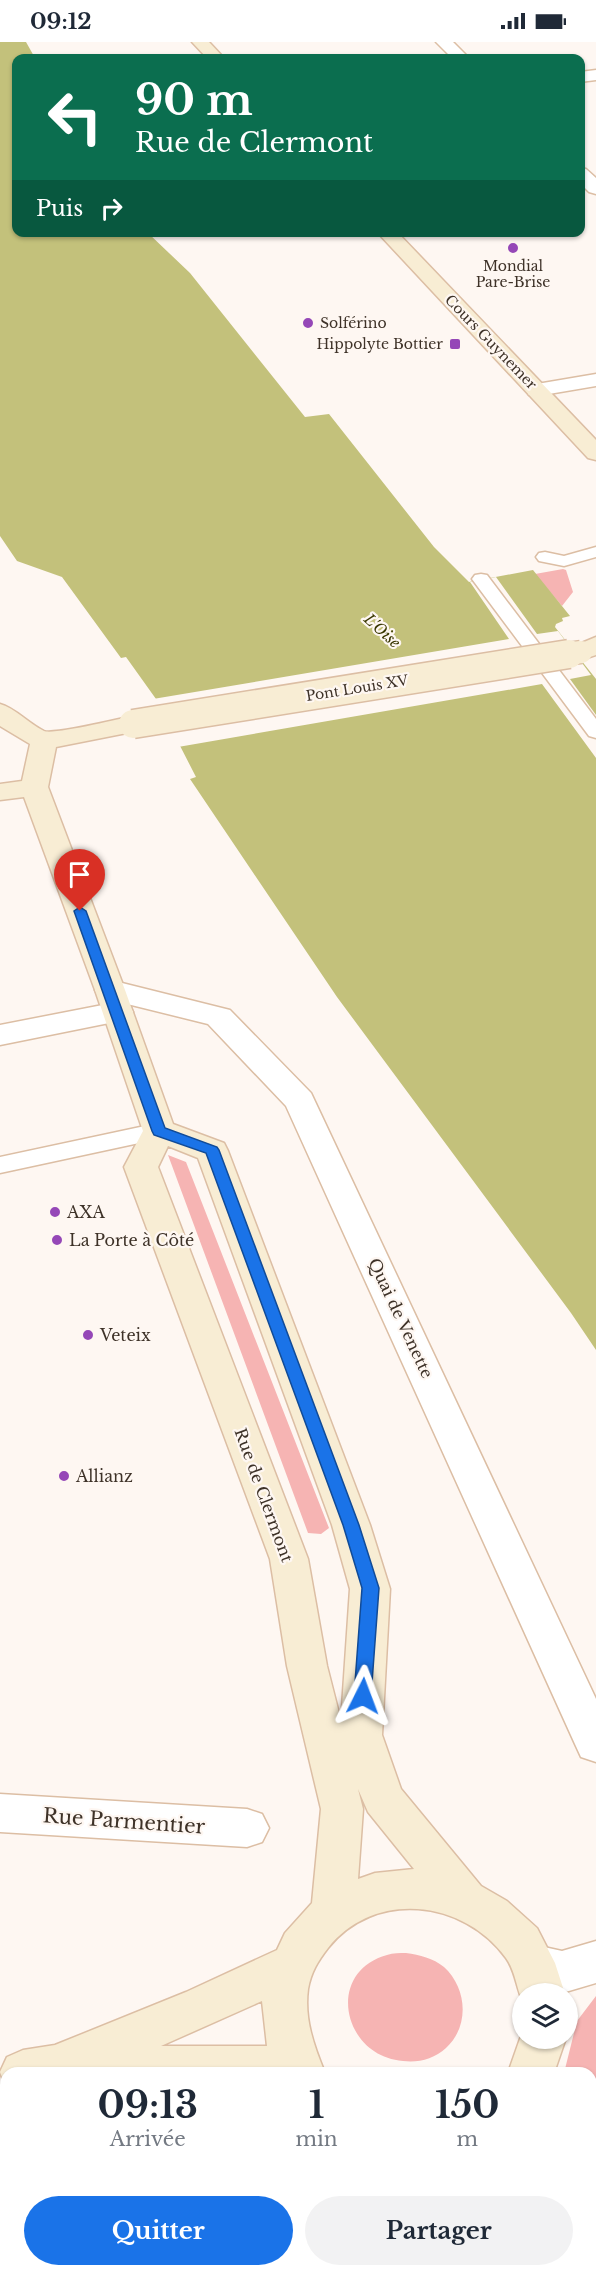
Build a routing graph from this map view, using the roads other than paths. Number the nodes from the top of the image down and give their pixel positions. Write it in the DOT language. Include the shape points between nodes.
graph roads {
  1 [pos="200,42"];
  2 [pos="444,42"];
  3 [pos="212,54"];
  4 [pos="457,54"];
  5 [pos="585,178"];
  6 [pos="596,188"];
  7 [pos="391,237"];
  8 [pos="596,380"];
  9 [pos="537,390"];
  10 [pos="596,453"];
  11 [pos="596,552"];
  12 [pos="545,557"];
  13 [pos="481,579"];
  14 [pos="591,649"];
  15 [pos="0,712"];
  16 [pos="596,732"];
  17 [pos="44,741"];
  18 [pos="34,786"];
  19 [pos="0,792"];
  20 [pos="114,1001"];
  21 [pos="0,1035"];
  22 [pos="159,1131"];
  23 [pos="0,1165"];
  24 [pos="596,1744"];
  25 [pos="0,1813"];
  26 [pos="248,1828"];
  27 [pos="464,1898"];
  28 [pos="334,1910"];
  29 [pos="596,1962"];
  30 [pos="291,1965"];
  31 [pos="539,1980"];
  32 [pos="539,2049"];
  33 [pos="47,2067"];
  34 [pos="299,2067"];
  35 [pos="533,2067"];
  1 -- 3 [label="main road"];
  2 -- 4 [label="street"];
  5 -- 6 [label="street"];
  7 -- 9 [label="main road, Cours Guynemer"];
  8 -- 9 [label="street"];
  9 -- 10 [label="main road, Cours Guynemer"];
  11 -- 12 [label="lane" via="564,561"];
  13 -- 16 [label="lane"];
  14 -- 17 [label="main road, Pont Louis XV, bridge"];
  15 -- 17 [label="main road" via="14,725"];
  17 -- 18 [label="main road"];
  18 -- 19 [label="main road"];
  18 -- 20 [label="main road"];
  20 -- 21 [label="street"];
  20 -- 22 [label="main road"];
  20 -- 24 [label="street, Quai de Venette" via="219,1017 300,1101"];
  22 -- 23 [label="lane"];
  22 -- 27 [label="main road" via="212,1150 351,1525 370,1588 361,1736 383,1799"];
  22 -- 28 [label="main road, Rue de Clermont" via="141,1167 289,1558 307,1666 342,1809"];
  25 -- 26 [label="street, Rue Parmentier"];
  27 -- 28 [label="main road" via="431,1889 397,1888 365,1895"];
  27 -- 31 [label="main road" via="493,1915 517,1938"];
  28 -- 30 [label="main road" via="309,1935"];
  29 -- 31 [label="street"];
  30 -- 33 [label="main road" via="202,2007"];
  30 -- 34 [label="main road" via="283,2000 287,2036"];
  32 -- 35 [label="main road"];
}
